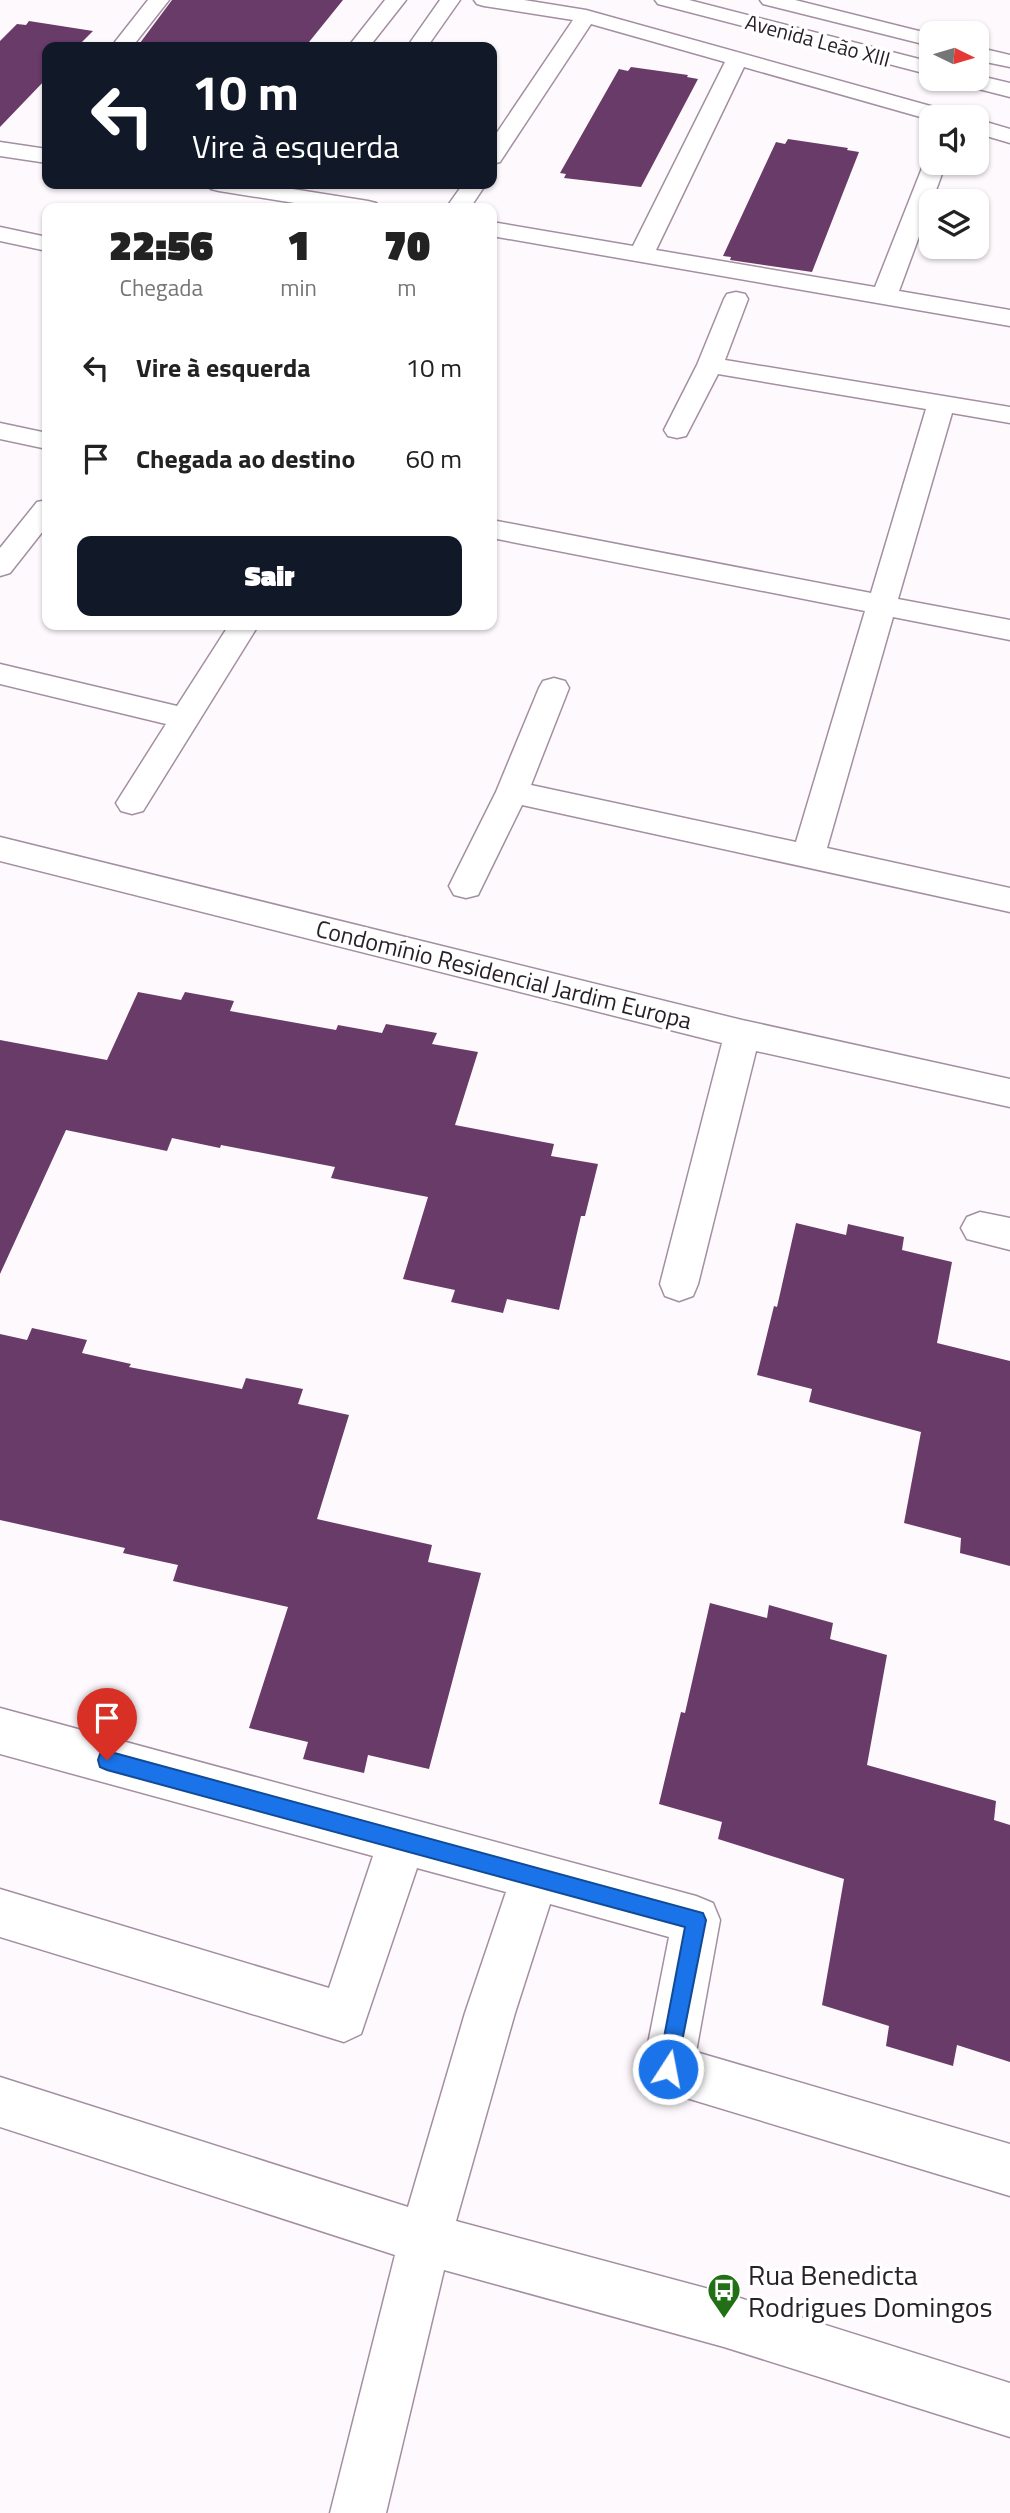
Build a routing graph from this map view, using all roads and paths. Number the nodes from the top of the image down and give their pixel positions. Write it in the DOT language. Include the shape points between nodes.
graph roads {
  1 [pos="159,0"];
  2 [pos="396,0"];
  3 [pos="450,0"];
  4 [pos="484,0"];
  5 [pos="665,0"];
  6 [pos="770,0"];
  7 [pos="586,16"];
  8 [pos="919,37"];
  9 [pos="125,42"];
  10 [pos="362,42"];
  11 [pos="421,42"];
  12 [pos="737,59"];
  13 [pos="919,66"];
  14 [pos="989,85"];
  15 [pos="1010,90"];
  16 [pos="919,110"];
  17 [pos="989,130"];
  18 [pos="1010,136"];
  19 [pos="0,149"];
  20 [pos="42,149"];
  21 [pos="497,150"];
  22 [pos="930,175"];
  23 [pos="262,189"];
  24 [pos="340,203"];
  25 [pos="497,230"];
  26 [pos="0,234"];
  27 [pos="42,243"];
  28 [pos="641,255"];
  29 [pos="884,297"];
  30 [pos="736,299"];
  31 [pos="1010,318"];
  32 [pos="710,365"];
  33 [pos="940,404"];
  34 [pos="1010,415"];
  35 [pos="677,430"];
  36 [pos="0,431"];
  37 [pos="42,440"];
  38 [pos="42,514"];
  39 [pos="497,530"];
  40 [pos="0,567"];
  41 [pos="883,606"];
  42 [pos="241,630"];
  43 [pos="1010,630"];
  44 [pos="0,674"];
  45 [pos="554,688"];
  46 [pos="185,718"];
  47 [pos="512,792"];
  48 [pos="132,803"];
  49 [pos="0,849"];
  50 [pos="808,856"];
  51 [pos="466,886"];
  52 [pos="1010,900"];
  53 [pos="742,1034"];
  54 [pos="1010,1093"];
  55 [pos="679,1284"];
  56 [pos="0,1731"];
  57 [pos="402,1840"];
  58 [pos="535,1876"];
  59 [pos="0,1913"];
  60 [pos="0,2102"];
  61 [pos="1010,2170"];
  62 [pos="425,2239"];
  63 [pos="1010,2410"];
  64 [pos="358,2513"];
  1 -- 9 [label="street"];
  2 -- 10 [label="street"];
  3 -- 11 [label="street"];
  4 -- 7 [label="street"];
  5 -- 13 [label="street, Avenida Leão XIII"];
  6 -- 8 [label="street, Avenida Leão XIII"];
  7 -- 12 [label="street"];
  7 -- 21 [label="street"];
  12 -- 16 [label="street"];
  12 -- 28 [label="street"];
  14 -- 15 [label="street"];
  17 -- 18 [label="street"];
  19 -- 20 [label="street"];
  22 -- 29 [label="street"];
  23 -- 24 [label="street"];
  25 -- 28 [label="street"];
  26 -- 27 [label="street"];
  28 -- 29 [label="street"];
  29 -- 31 [label="street"];
  30 -- 32 [label="street"];
  32 -- 33 [label="street"];
  32 -- 35 [label="street"];
  33 -- 34 [label="street"];
  33 -- 41 [label="street"];
  36 -- 37 [label="street"];
  38 -- 40 [label="street"];
  39 -- 41 [label="street"];
  41 -- 43 [label="street"];
  41 -- 50 [label="street"];
  42 -- 46 [label="street"];
  44 -- 46 [label="street"];
  45 -- 47 [label="street"];
  46 -- 48 [label="street"];
  47 -- 50 [label="street"];
  47 -- 51 [label="street"];
  49 -- 53 [label="street, Condomínio Residencial Jardim Europa"];
  50 -- 52 [label="street"];
  53 -- 54 [label="street, Condomínio Residencial Jardim Europa"];
  53 -- 55 [label="street"];
  56 -- 57 [label="street"];
  57 -- 58 [label="street"];
  57 -- 59 [label="street" via="344,2017"];
  58 -- 61 [label="street" via="696,1920 668,2069"];
  58 -- 62 [label="street"];
  60 -- 62 [label="street"];
  62 -- 63 [label="street" via="724,2320"];
  62 -- 64 [label="street"];
}
